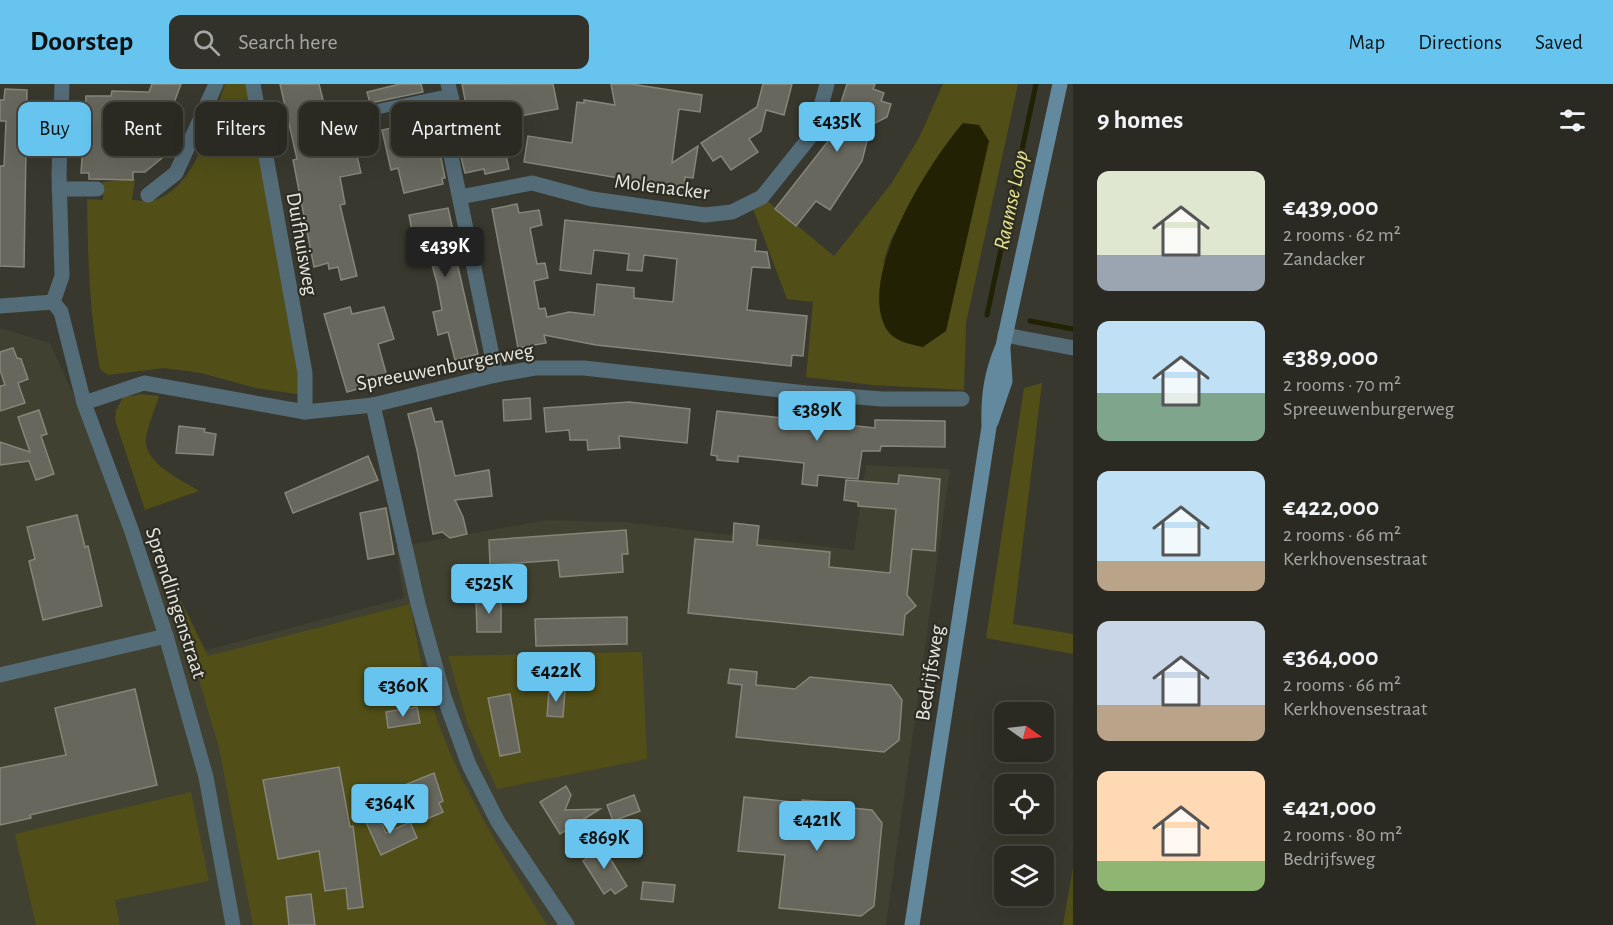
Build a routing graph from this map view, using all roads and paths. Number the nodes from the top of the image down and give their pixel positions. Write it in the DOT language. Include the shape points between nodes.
graph roads {
  1 [pos="62,84"];
  2 [pos="216,84"];
  3 [pos="253,84"];
  4 [pos="827,84"];
  5 [pos="1060,84"];
  6 [pos="449,89"];
  7 [pos="379,106"];
  8 [pos="59,189"];
  9 [pos="98,189"];
  10 [pos="148,195"];
  11 [pos="460,197"];
  12 [pos="53,302"];
  13 [pos="0,306"];
  14 [pos="1004,341"];
  15 [pos="1073,348"];
  16 [pos="496,375"];
  17 [pos="962,399"];
  18 [pos="84,403"];
  19 [pos="373,405"];
  20 [pos="305,412"];
  21 [pos="166,636"];
  22 [pos="0,675"];
  23 [pos="233,925"];
  24 [pos="567,925"];
  25 [pos="912,925"];
  1 -- 8 [label="street"];
  2 -- 10 [label="street" via="176,173"];
  3 -- 20 [label="street, Duifhuisweg" via="305,373"];
  4 -- 11 [label="street, Molenacker" via="814,132 762,197 732,212 705,215 603,201 532,183"];
  5 -- 14 [label="main road, Bedrijfsweg"];
  6 -- 7 [label="lane"];
  6 -- 11 [label="street" via="452,100 444,122"];
  8 -- 9 [label="street"];
  8 -- 12 [label="street" via="62,276"];
  11 -- 16 [label="street"];
  12 -- 13 [label="street"];
  12 -- 18 [label="street, Sprendlingenstraat" via="61,312"];
  14 -- 15 [label="street"];
  14 -- 25 [label="main road, Bedrijfsweg" via="1005,381 989,427"];
  16 -- 17 [label="street, Spreeuwenburgerweg" via="535,368 585,368 806,393 882,399"];
  16 -- 19 [label="street, Spreeuwenburgerweg"];
  18 -- 20 [label="street, Spreeuwenburgerweg" via="144,383"];
  18 -- 21 [label="street, Sprendlingenstraat"];
  19 -- 20 [label="street, Spreeuwenburgerweg"];
  19 -- 24 [label="street" via="418,604 444,697 469,765 498,822"];
  21 -- 22 [label="street"];
  21 -- 23 [label="street, Sprendlingenstraat" via="206,777"];
}
